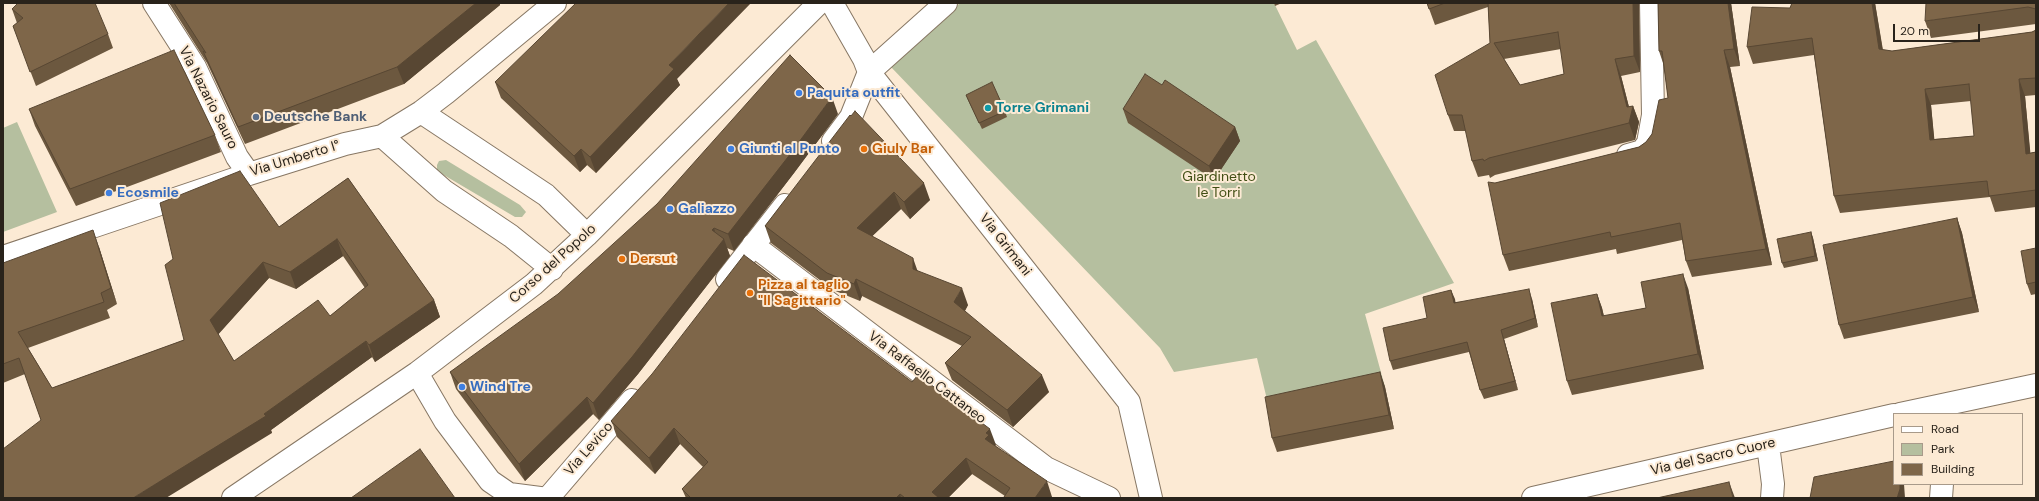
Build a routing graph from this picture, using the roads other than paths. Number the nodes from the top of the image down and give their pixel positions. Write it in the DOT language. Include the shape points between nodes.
graph roads {
  1 [pos="154,3"];
  2 [pos="819,3"];
  3 [pos="832,3"];
  4 [pos="946,3"];
  5 [pos="1651,3"];
  6 [pos="541,7"];
  7 [pos="869,72"];
  8 [pos="421,112"];
  9 [pos="382,136"];
  10 [pos="823,155"];
  11 [pos="1611,159"];
  12 [pos="249,174"];
  13 [pos="799,186"];
  14 [pos="586,235"];
  15 [pos="752,245"];
  16 [pos="3,257"];
  17 [pos="552,269"];
  18 [pos="714,295"];
  19 [pos="417,373"];
  20 [pos="2036,385"];
  21 [pos="643,387"];
  22 [pos="1945,409"];
  23 [pos="1909,413"];
  24 [pos="1893,416"];
  25 [pos="1768,445"];
  26 [pos="1942,485"];
  27 [pos="1564,494"];
  28 [pos="233,498"];
  29 [pos="540,498"];
  30 [pos="548,498"];
  31 [pos="1109,498"];
  32 [pos="1151,498"];
  33 [pos="1533,498"];
  34 [pos="1772,498"];
  35 [pos="1940,498"];
  1 -- 12 [label="street, Via Nazario Sauro" via="195,67"];
  2 -- 14 [label="street, Corso del Popolo"];
  3 -- 7 [label="street, Via Grimani" via="864,58"];
  4 -- 7 [label="street"];
  5 -- 11 [label="street" via="1653,115 1648,143 1642,151"];
  6 -- 8 [label="street, Via Umberto I°" via="477,68"];
  7 -- 10 [label="street" via="851,117"];
  7 -- 32 [label="street, Via Grimani" via="1129,402"];
  8 -- 9 [label="street, Via Umberto I°"];
  8 -- 14 [label="street" via="546,195"];
  9 -- 12 [label="street, Via Umberto I°" via="346,144"];
  9 -- 17 [label="street" via="444,191 511,236"];
  12 -- 16 [label="street, Via Umberto I°"];
  13 -- 15 [label="street"];
  14 -- 17 [label="street, Corso del Popolo"];
  15 -- 18 [label="street"];
  15 -- 31 [label="street, Via Raffaello Cattaneo" via="1046,468"];
  17 -- 19 [label="street, Corso del Popolo"];
  19 -- 28 [label="street, Corso del Popolo"];
  19 -- 29 [label="street" via="446,421 490,481 509,494"];
  20 -- 22 [label="street"];
  21 -- 30 [label="street, Via Levico"];
  22 -- 23 [label="street"];
  24 -- 25 [label="street, Via del Sacro Cuore"];
  25 -- 27 [label="street, Via del Sacro Cuore"];
  25 -- 34 [label="street" via="1773,484"];
  26 -- 35 [label="street"];
  27 -- 33 [label="street, Via del Sacro Cuore"];
}
